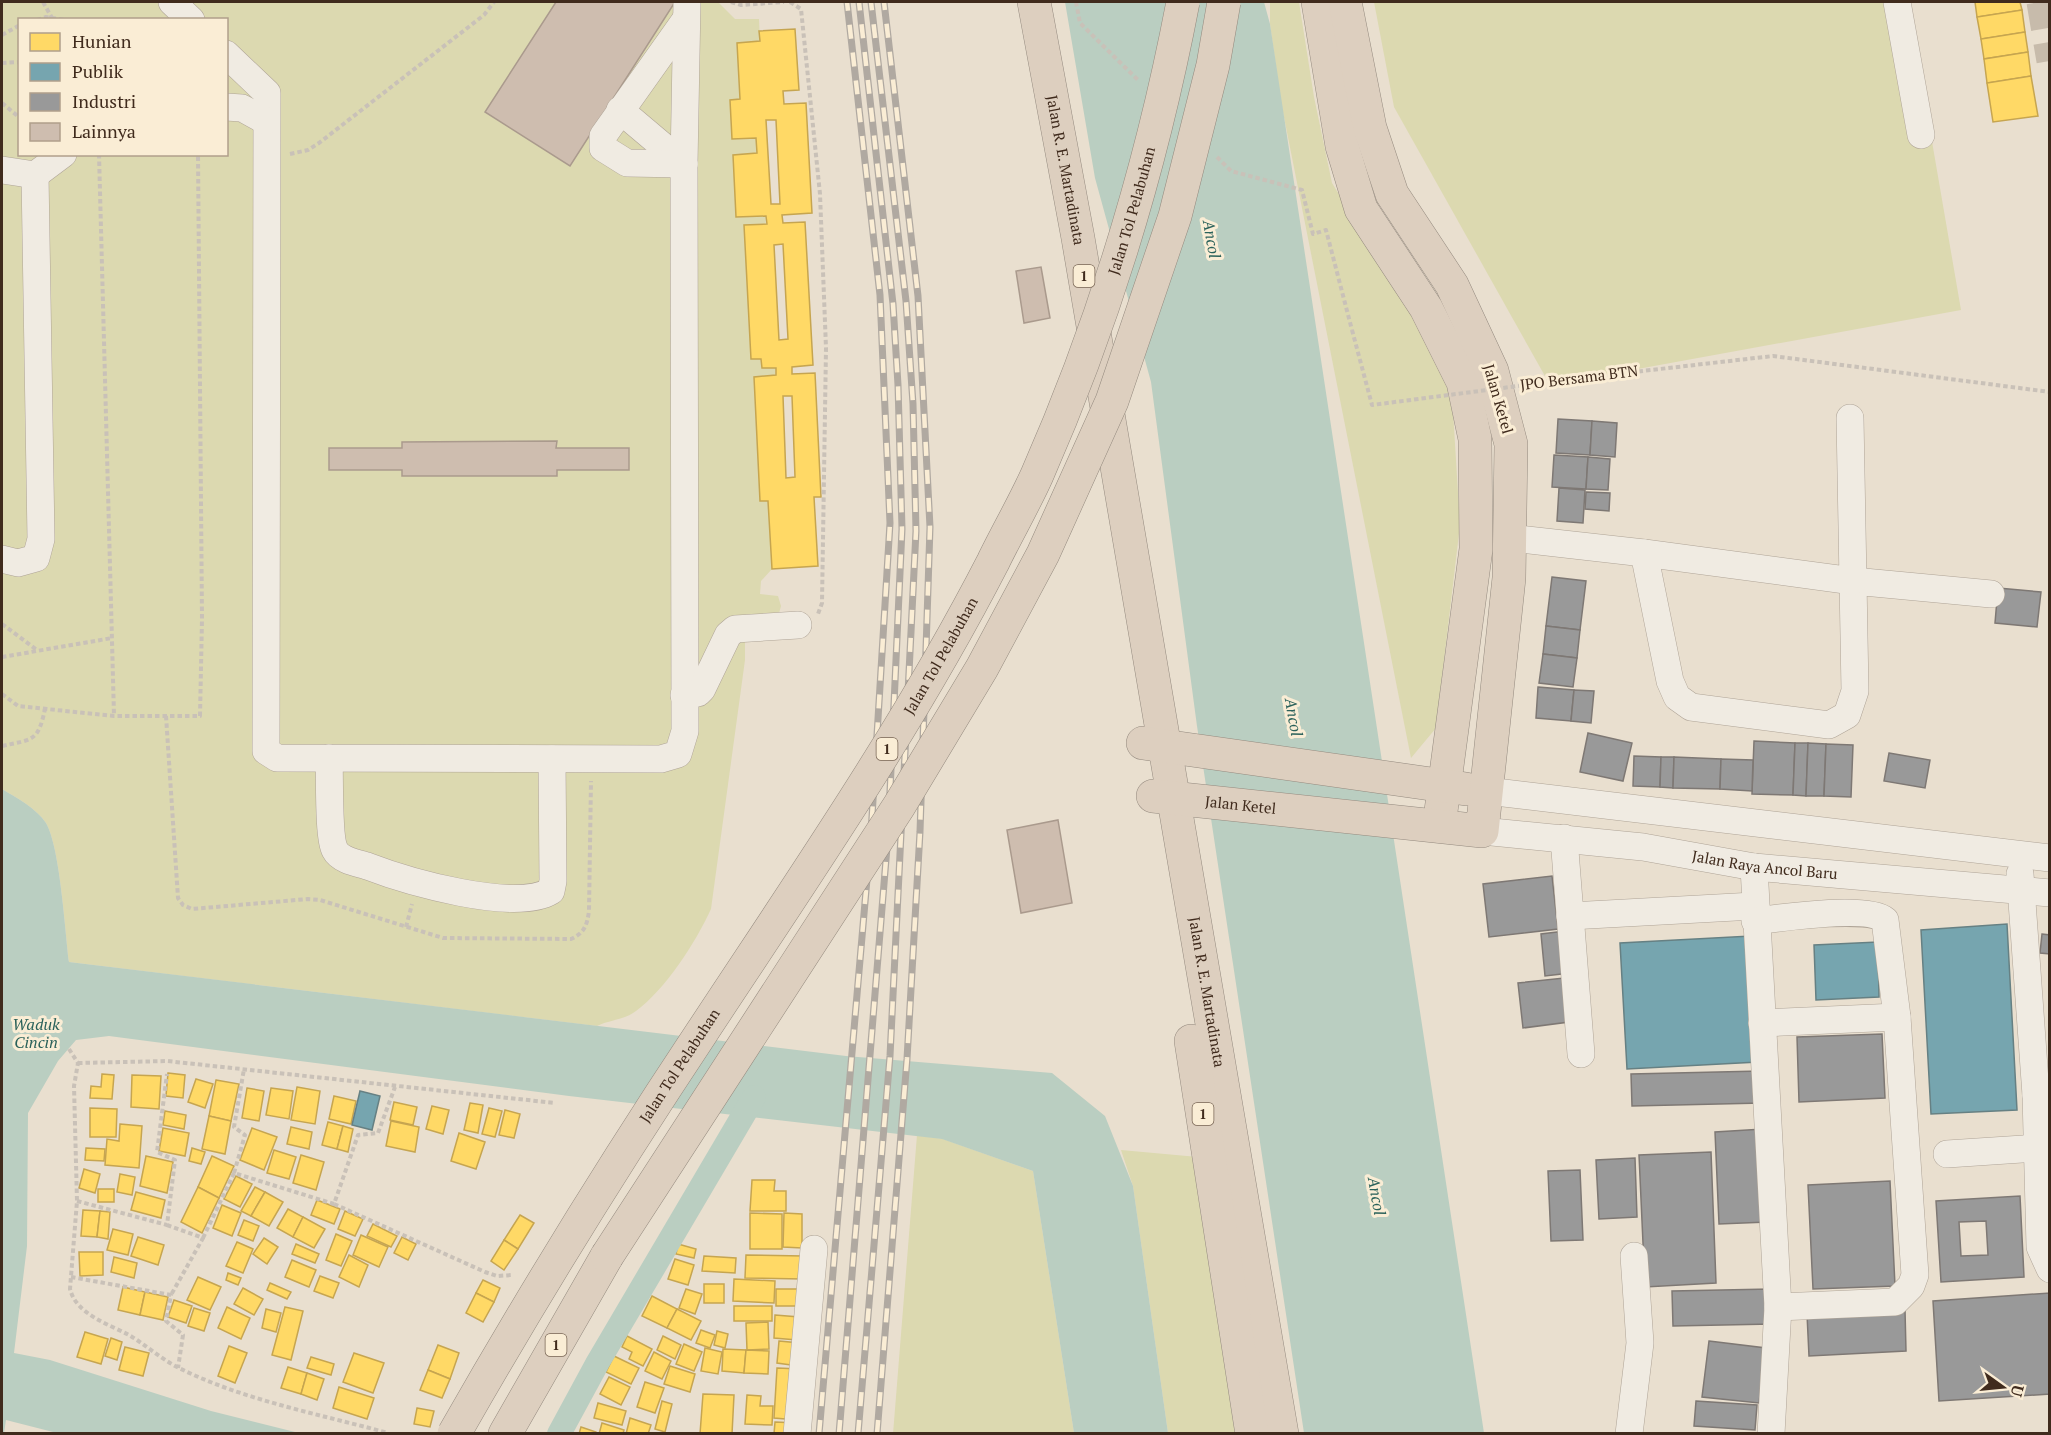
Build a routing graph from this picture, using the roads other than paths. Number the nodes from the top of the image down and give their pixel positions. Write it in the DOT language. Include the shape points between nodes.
graph roads {
  1 [pos="172,2"];
  2 [pos="1034,2"];
  3 [pos="1183,2"];
  4 [pos="1224,2"];
  5 [pos="1318,2"];
  6 [pos="1345,2"];
  7 [pos="1897,2"];
  8 [pos="687,10"];
  9 [pos="188,18"];
  10 [pos="228,56"];
  11 [pos="228,107"];
  12 [pos="621,110"];
  13 [pos="266,121"];
  14 [pos="1921,135"];
  15 [pos="60,156"];
  16 [pos="684,164"];
  17 [pos="2,170"];
  18 [pos="35,175"];
  19 [pos="1850,418"];
  20 [pos="1512,497"];
  21 [pos="1475,499"];
  22 [pos="1511,537"];
  23 [pos="1644,553"];
  24 [pos="2,559"];
  25 [pos="1852,581"];
  26 [pos="1991,594"];
  27 [pos="798,625"];
  28 [pos="684,695"];
  29 [pos="1164,746"];
  30 [pos="329,758"];
  31 [pos="552,759"];
  32 [pos="1443,786"];
  33 [pos="1486,791"];
  34 [pos="1173,798"];
  35 [pos="1722,818"];
  36 [pos="1438,826"];
  37 [pos="1482,831"];
  38 [pos="1564,838"];
  39 [pos="2019,854"];
  40 [pos="2049,858"];
  41 [pos="1722,861"];
  42 [pos="1754,867"];
  43 [pos="2022,890"];
  44 [pos="2049,893"];
  45 [pos="1754,913"];
  46 [pos="1570,916"];
  47 [pos="1897,1017"];
  48 [pos="1762,1023"];
  49 [pos="1581,1054"];
  50 [pos="2043,1095"];
  51 [pos="2039,1148"];
  52 [pos="1947,1154"];
  53 [pos="813,1249"];
  54 [pos="1634,1260"];
  55 [pos="2049,1269"];
  56 [pos="1778,1307"];
  57 [pos="454,1434"];
  58 [pos="505,1434"];
  59 [pos="797,1434"];
  60 [pos="1252,1434"];
  61 [pos="1281,1434"];
  62 [pos="1629,1434"];
  63 [pos="1771,1434"];
  1 -- 9 [label="street"];
  2 -- 29 [label="highway, Jalan R. E. Martadinata / 1"];
  3 -- 57 [label="highway, Jalan Tol Pelabuhan / 1, bridge" via="1169,75 1128,234 1036,477 947,650 838,830 606,1179"];
  4 -- 58 [label="highway, 1, bridge" via="1213,64 1175,216 1112,401 1043,554 982,668 904,796 607,1256"];
  5 -- 21 [label="highway, Jalan Ketel" via="1342,146 1361,209 1426,308 1463,382 1475,439"];
  6 -- 20 [label="highway, Jalan Ketel" via="1370,128 1392,194 1452,285 1492,371 1511,444"];
  7 -- 14 [label="street"];
  8 -- 12 [label="street"];
  8 -- 16 [label="street"];
  10 -- 13 [label="street" via="267,93"];
  11 -- 13 [label="street" via="242,108"];
  12 -- 16 [label="street"];
  12 -- 16 [label="street" via="603,136 603,148 627,163"];
  13 -- 30 [label="street" via="266,751 277,758"];
  15 -- 18 [label="street"];
  16 -- 28 [label="street"];
  17 -- 18 [label="street"];
  18 -- 24 [label="street" via="41,539 36,558 18,563"];
  19 -- 25 [label="street"];
  20 -- 21 [label="highway"];
  20 -- 22 [label="highway, Jalan Ketel"];
  21 -- 32 [label="highway, Jalan Ketel" via="1476,549"];
  22 -- 23 [label="street"];
  22 -- 33 [label="highway, Jalan Ketel"];
  23 -- 25 [label="street"];
  23 -- 25 [label="street" via="1670,681 1677,697 1691,707 1762,717 1829,725 1847,715 1855,691"];
  25 -- 26 [label="street"];
  27 -- 28 [label="street" via="735,629 728,635 702,688 698,693"];
  28 -- 31 [label="street" via="685,731 678,754 661,759"];
  29 -- 32 [label="highway"];
  29 -- 34 [label="highway, Jalan R. E. Martadinata / 1"];
  30 -- 31 [label="street"];
  30 -- 31 [label="street" via="332,844 341,857 438,888 499,897 542,897 551,891"];
  32 -- 33 [label="highway"];
  32 -- 36 [label="highway, Jalan Ketel"];
  33 -- 35 [label="street"];
  33 -- 37 [label="highway, Jalan Ketel"];
  34 -- 36 [label="highway, Jalan Ketel"];
  34 -- 60 [label="highway, Jalan R. E. Martadinata / 1"];
  34 -- 61 [label="highway, Jalan R. E. Martadinata / 1"];
  35 -- 39 [label="street"];
  35 -- 41 [label="street"];
  36 -- 37 [label="highway, Jalan Ketel"];
  37 -- 38 [label="street, Jalan Raya Ancol Baru"];
  38 -- 41 [label="street, Jalan Raya Ancol Baru"];
  38 -- 46 [label="street"];
  39 -- 40 [label="street"];
  39 -- 43 [label="street"];
  41 -- 42 [label="street, Jalan Raya Ancol Baru"];
  42 -- 43 [label="street, Jalan Raya Ancol Baru"];
  42 -- 45 [label="street"];
  43 -- 44 [label="street, Jalan Raya Ancol Baru"];
  43 -- 50 [label="street"];
  45 -- 46 [label="street"];
  45 -- 47 [label="street" via="1882,917"];
  45 -- 48 [label="street"];
  46 -- 49 [label="street"];
  47 -- 48 [label="street"];
  47 -- 56 [label="street" via="1915,1275 1911,1286 1895,1302"];
  48 -- 56 [label="street"];
  50 -- 51 [label="street"];
  51 -- 52 [label="street"];
  51 -- 55 [label="street" via="2040,1248"];
  53 -- 59 [label="street"];
  54 -- 62 [label="street" via="1640,1343"];
  56 -- 63 [label="street"];
}
